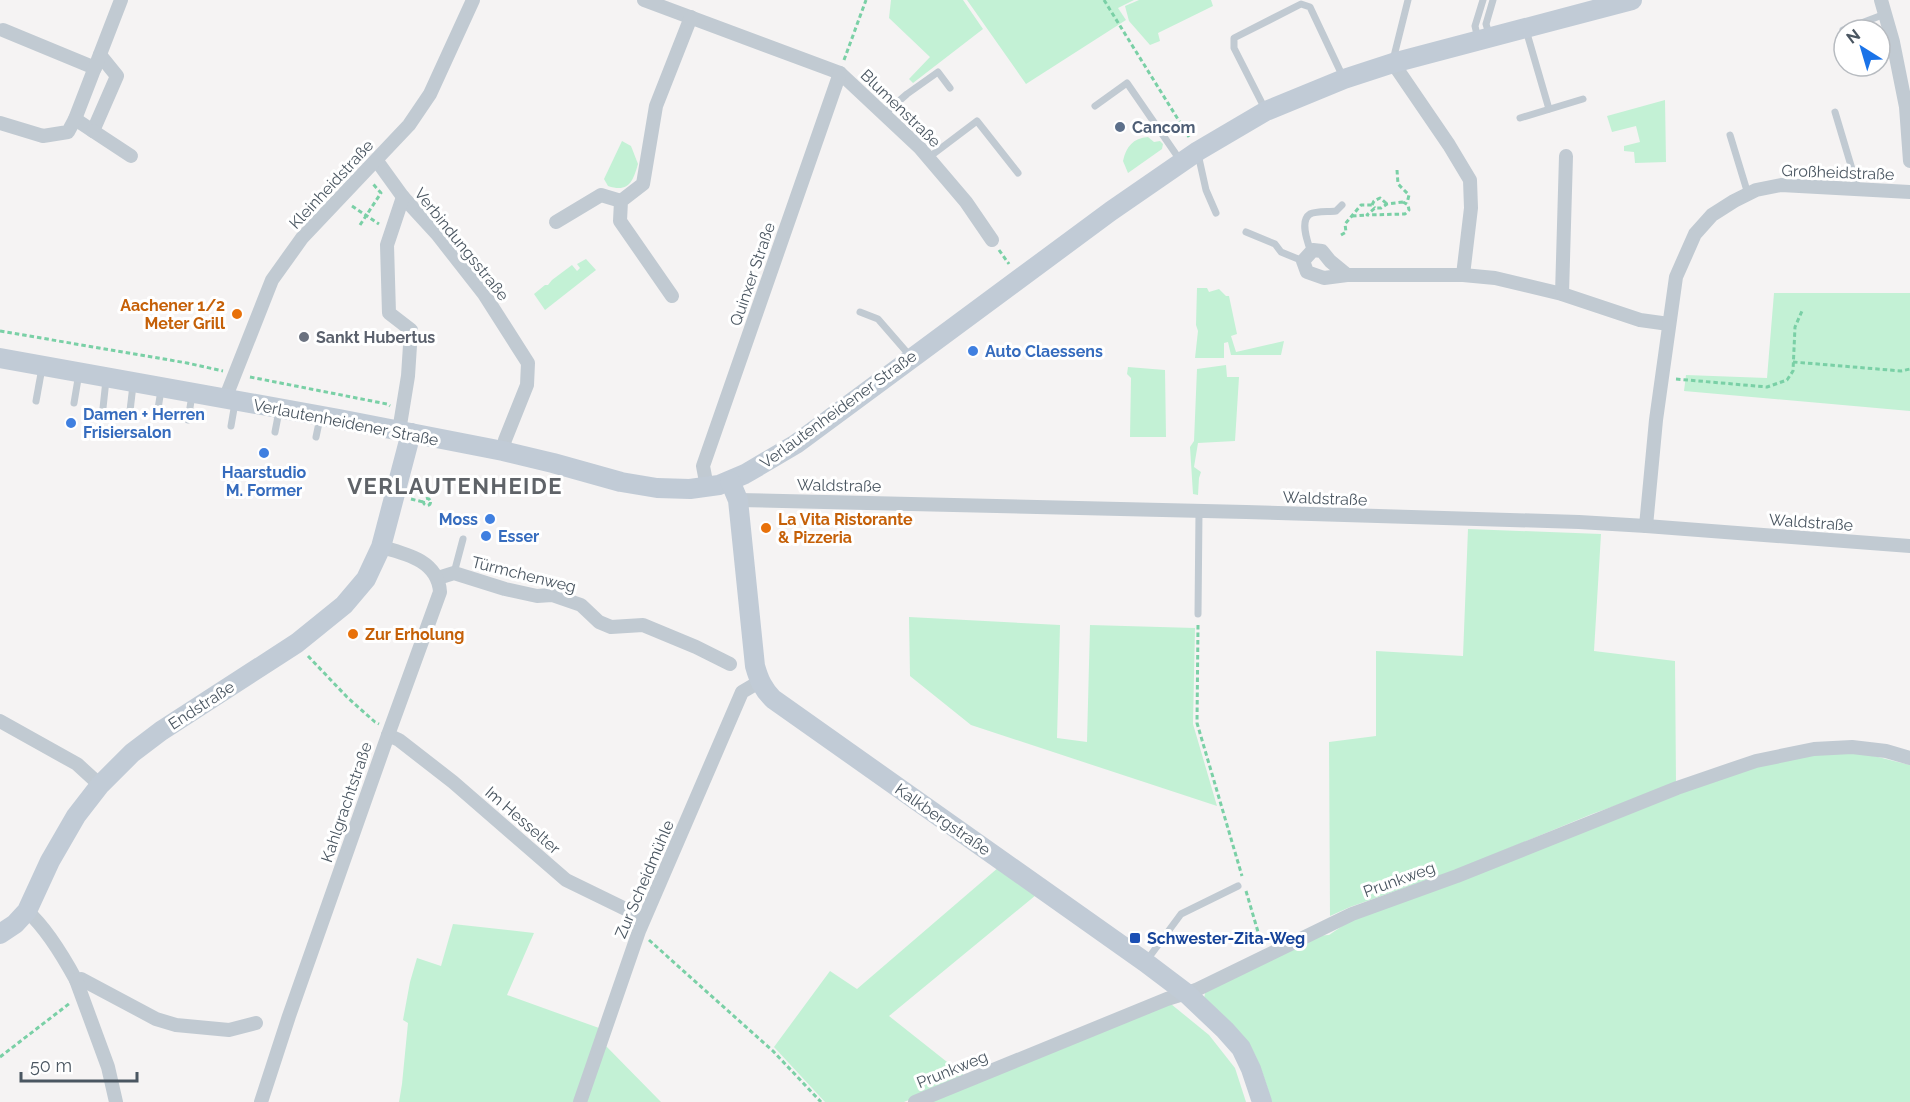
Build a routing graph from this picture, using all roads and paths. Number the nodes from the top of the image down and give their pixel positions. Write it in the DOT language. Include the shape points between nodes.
graph roads {
  1 [pos="121,0"];
  2 [pos="473,0"];
  3 [pos="644,0"];
  4 [pos="866,0"];
  5 [pos="1104,0"];
  6 [pos="1407,0"];
  7 [pos="1483,0"];
  8 [pos="1493,0"];
  9 [pos="1632,0"];
  10 [pos="1881,0"];
  11 [pos="1885,14"];
  12 [pos="691,17"];
  13 [pos="1874,18"];
  14 [pos="1525,28"];
  15 [pos="3,30"];
  16 [pos="1484,38"];
  17 [pos="98,61"];
  18 [pos="1393,63"];
  19 [pos="840,73"];
  20 [pos="1344,79"];
  21 [pos="950,88"];
  22 [pos="1583,99"];
  23 [pos="1095,106"];
  24 [pos="1550,109"];
  25 [pos="1266,111"];
  26 [pos="1835,112"];
  27 [pos="884,114"];
  28 [pos="1520,118"];
  29 [pos="75,119"];
  30 [pos="0,123"];
  31 [pos="93,131"];
  32 [pos="1730,135"];
  33 [pos="131,156"];
  34 [pos="1566,156"];
  35 [pos="1190,157"];
  36 [pos="928,158"];
  37 [pos="376,161"];
  38 [pos="1910,161"];
  39 [pos="1397,170"];
  40 [pos="385,172"];
  41 [pos="1018,173"];
  42 [pos="1858,189"];
  43 [pos="1910,192"];
  44 [pos="1748,194"];
  45 [pos="403,197"];
  46 [pos="358,198"];
  47 [pos="621,201"];
  48 [pos="1407,203"];
  49 [pos="1387,204"];
  50 [pos="1342,205"];
  51 [pos="1375,207"];
  52 [pos="1216,213"];
  53 [pos="1368,215"];
  54 [pos="1380,215"];
  55 [pos="366,216"];
  56 [pos="1352,216"];
  57 [pos="556,222"];
  58 [pos="360,225"];
  59 [pos="1246,232"];
  60 [pos="391,233"];
  61 [pos="1341,235"];
  62 [pos="992,240"];
  63 [pos="1307,256"];
  64 [pos="1347,275"];
  65 [pos="1463,275"];
  66 [pos="1019,278"];
  67 [pos="1562,294"];
  68 [pos="672,296"];
  69 [pos="1802,311"];
  70 [pos="860,312"];
  71 [pos="1669,324"];
  72 [pos="0,331"];
  73 [pos="911,357"];
  74 [pos="0,358"];
  75 [pos="1793,362"];
  76 [pos="42,366"];
  77 [pos="1910,369"];
  78 [pos="79,373"];
  79 [pos="234,374"];
  80 [pos="1663,377"];
  81 [pos="107,378"];
  82 [pos="134,383"];
  83 [pos="162,387"];
  84 [pos="193,393"];
  85 [pos="230,400"];
  86 [pos="36,401"];
  87 [pos="74,404"];
  88 [pos="103,408"];
  89 [pos="280,408"];
  90 [pos="130,411"];
  91 [pos="157,415"];
  92 [pos="321,416"];
  93 [pos="188,420"];
  94 [pos="231,426"];
  95 [pos="404,427"];
  96 [pos="275,432"];
  97 [pos="316,437"];
  98 [pos="503,451"];
  99 [pos="730,481"];
  100 [pos="707,487"];
  101 [pos="738,500"];
  102 [pos="430,503"];
  103 [pos="435,504"];
  104 [pos="1199,512"];
  105 [pos="1646,526"];
  106 [pos="463,539"];
  107 [pos="1910,546"];
  108 [pos="381,547"];
  109 [pos="454,573"];
  110 [pos="438,578"];
  111 [pos="1198,614"];
  112 [pos="297,643"];
  113 [pos="730,664"];
  114 [pos="759,682"];
  115 [pos="0,721"];
  116 [pos="389,732"];
  117 [pos="1910,758"];
  118 [pos="100,785"];
  119 [pos="1238,886"];
  120 [pos="27,911"];
  121 [pos="641,925"];
  122 [pos="0,934"];
  123 [pos="1265,955"];
  124 [pos="1145,962"];
  125 [pos="76,980"];
  126 [pos="1185,993"];
  127 [pos="81,997"];
  128 [pos="256,1023"];
  129 [pos="0,1057"];
  130 [pos="116,1102"];
  131 [pos="261,1102"];
  132 [pos="580,1102"];
  133 [pos="821,1102"];
  134 [pos="915,1102"];
  135 [pos="1262,1102"];
  1 -- 17 [label="street"];
  2 -- 37 [label="street, Kleinheidstraße" via="430,94 409,125"];
  3 -- 12 [label="street, Blumenstraße"];
  4 -- 19 [label="path"];
  5 -- 35 [label="path"];
  6 -- 18 [label="lane"];
  7 -- 16 [label="lane" via="1474,26"];
  8 -- 16 [label="lane"];
  9 -- 14 [label="main road, Verlautenheidener Straße"];
  10 -- 11 [label="street, Großheidstraße"];
  11 -- 13 [label="lane"];
  11 -- 38 [label="street, Großheidstraße" via="1906,107"];
  12 -- 19 [label="street, Blumenstraße"];
  12 -- 47 [label="street" via="656,106 643,184"];
  14 -- 16 [label="main road, Verlautenheidener Straße"];
  14 -- 24 [label="lane"];
  15 -- 17 [label="street"];
  16 -- 18 [label="main road, Verlautenheidener Straße"];
  17 -- 29 [label="street"];
  17 -- 31 [label="street" via="117,76"];
  18 -- 20 [label="main road, Verlautenheidener Straße"];
  18 -- 65 [label="street" via="1470,180 1471,208"];
  19 -- 27 [label="street, Blumenstraße"];
  19 -- 100 [label="street, Quinxer Straße" via="703,466"];
  20 -- 25 [label="main road, Verlautenheidener Straße"];
  20 -- 25 [label="lane" via="1310,7 1301,4 1234,38 1234,48"];
  21 -- 27 [label="lane" via="938,72"];
  22 -- 24 [label="lane"];
  23 -- 35 [label="lane" via="1127,83"];
  24 -- 28 [label="lane"];
  25 -- 35 [label="main road, Verlautenheidener Straße"];
  26 -- 42 [label="lane"];
  27 -- 36 [label="street, Blumenstraße"];
  29 -- 30 [label="street" via="68,132 43,135"];
  29 -- 31 [label="street"];
  31 -- 33 [label="street"];
  32 -- 44 [label="lane"];
  34 -- 67 [label="street"];
  35 -- 52 [label="lane"];
  35 -- 66 [label="main road, Verlautenheidener Straße"];
  36 -- 41 [label="lane" via="977,121"];
  36 -- 62 [label="street, Blumenstraße"];
  37 -- 40 [label="street, Verbindungsstraße"];
  37 -- 79 [label="street, Kleinheidstraße" via="302,238 272,280"];
  39 -- 48 [label="path" via="1398,184 1409,195"];
  40 -- 45 [label="street, Verbindungsstraße"];
  40 -- 55 [label="path" via="373,184 381,194"];
  42 -- 43 [label="street, Großheidstraße"];
  42 -- 44 [label="street, Großheidstraße" via="1781,185"];
  44 -- 71 [label="street, Großheidstraße" via="1712,215 1695,234 1676,277"];
  45 -- 60 [label="street"];
  45 -- 98 [label="street, Verbindungsstraße" via="484,294 528,363 526,385"];
  46 -- 55 [label="path" via="350,205"];
  47 -- 57 [label="street" via="601,195"];
  47 -- 68 [label="street" via="620,221"];
  48 -- 49 [label="path"];
  48 -- 54 [label="path" via="1409,210 1405,214"];
  49 -- 51 [label="path"];
  49 -- 51 [label="path" via="1380,198 1374,201"];
  50 -- 63 [label="lane" via="1335,212 1308,216"];
  51 -- 53 [label="path"];
  51 -- 54 [label="path"];
  51 -- 56 [label="path" via="1361,205"];
  53 -- 54 [label="path"];
  53 -- 56 [label="path"];
  55 -- 58 [label="path"];
  55 -- 60 [label="path"];
  56 -- 61 [label="path"];
  59 -- 63 [label="lane" via="1275,244 1281,252"];
  60 -- 95 [label="street" via="387,245 389,313 411,330"];
  62 -- 66 [label="path"];
  63 -- 64 [label="street" via="1313,250 1322,251"];
  63 -- 64 [label="street" via="1307,272 1324,278"];
  64 -- 65 [label="street"];
  65 -- 67 [label="street" via="1495,278"];
  66 -- 73 [label="main road, Verlautenheidener Straße"];
  67 -- 71 [label="street" via="1640,320"];
  69 -- 75 [label="path" via="1795,327"];
  70 -- 73 [label="lane" via="879,320"];
  71 -- 80 [label="street, Großheidstraße"];
  72 -- 79 [label="path"];
  73 -- 99 [label="main road, Verlautenheidener Straße" via="796,444"];
  74 -- 76 [label="main road, Verlautenheidener Straße"];
  75 -- 77 [label="path"];
  75 -- 80 [label="path" via="1787,380 1767,387"];
  76 -- 78 [label="main road, Verlautenheidener Straße"];
  76 -- 86 [label="lane"];
  78 -- 81 [label="main road, Verlautenheidener Straße"];
  78 -- 87 [label="lane"];
  79 -- 85 [label="street, Kleinheidstraße"];
  79 -- 95 [label="path" via="387,404"];
  80 -- 105 [label="street, Großheidstraße"];
  81 -- 82 [label="main road, Verlautenheidener Straße"];
  81 -- 88 [label="lane"];
  82 -- 83 [label="main road, Verlautenheidener Straße"];
  82 -- 90 [label="lane"];
  83 -- 84 [label="main road, Verlautenheidener Straße"];
  83 -- 91 [label="lane"];
  84 -- 85 [label="main road, Verlautenheidener Straße"];
  84 -- 93 [label="lane"];
  85 -- 89 [label="main road, Verlautenheidener Straße"];
  85 -- 94 [label="lane"];
  89 -- 92 [label="main road, Verlautenheidener Straße"];
  89 -- 96 [label="lane"];
  92 -- 95 [label="main road, Verlautenheidener Straße"];
  92 -- 97 [label="lane"];
  95 -- 98 [label="main road, Verlautenheidener Straße"];
  95 -- 108 [label="main road, Endstraße"];
  98 -- 100 [label="main road, Verlautenheidener Straße" via="621,482 657,488"];
  99 -- 100 [label="main road, Verlautenheidener Straße"];
  99 -- 101 [label="main road"];
  101 -- 104 [label="street, Waldstraße"];
  101 -- 114 [label="main road"];
  102 -- 103 [label="path"];
  104 -- 105 [label="street, Waldstraße"];
  104 -- 111 [label="lane"];
  105 -- 107 [label="street, Waldstraße"];
  106 -- 109 [label="lane"];
  108 -- 110 [label="street" via="427,564"];
  108 -- 112 [label="main road, Endstraße" via="366,579 344,605"];
  109 -- 110 [label="street, Türmchenweg"];
  109 -- 113 [label="street, Türmchenweg" via="505,589 552,595 581,605 610,627 643,625"];
  110 -- 116 [label="street, Kahlgrachtstraße" via="438,601"];
  111 -- 123 [label="path" via="1197,723"];
  112 -- 116 [label="path" via="347,697"];
  112 -- 118 [label="main road, Endstraße" via="161,731"];
  114 -- 121 [label="street, Zur Scheidmühle" via="742,692"];
  114 -- 124 [label="main road, Kalkbergstraße" via="773,699"];
  115 -- 118 [label="street" via="77,764"];
  116 -- 121 [label="street, Im Hesselter" via="566,880"];
  116 -- 131 [label="street, Kahlgrachtstraße"];
  117 -- 123 [label="street, Prunkweg" via="1852,747 1814,749 1756,762 1677,788 1352,914"];
  118 -- 120 [label="main road, Endstraße" via="76,816"];
  119 -- 124 [label="lane" via="1181,914"];
  120 -- 122 [label="main road"];
  120 -- 125 [label="street"];
  121 -- 132 [label="street, Zur Scheidmühle"];
  121 -- 133 [label="path"];
  123 -- 126 [label="street, Prunkweg"];
  124 -- 126 [label="main road, Kalkbergstraße"];
  125 -- 127 [label="street"];
  125 -- 128 [label="street" via="176,1025 229,1030"];
  126 -- 134 [label="street, Prunkweg"];
  126 -- 135 [label="main road, Kalkbergstraße" via="1241,1048"];
  127 -- 129 [label="path"];
  127 -- 130 [label="street" via="108,1067"];
}
